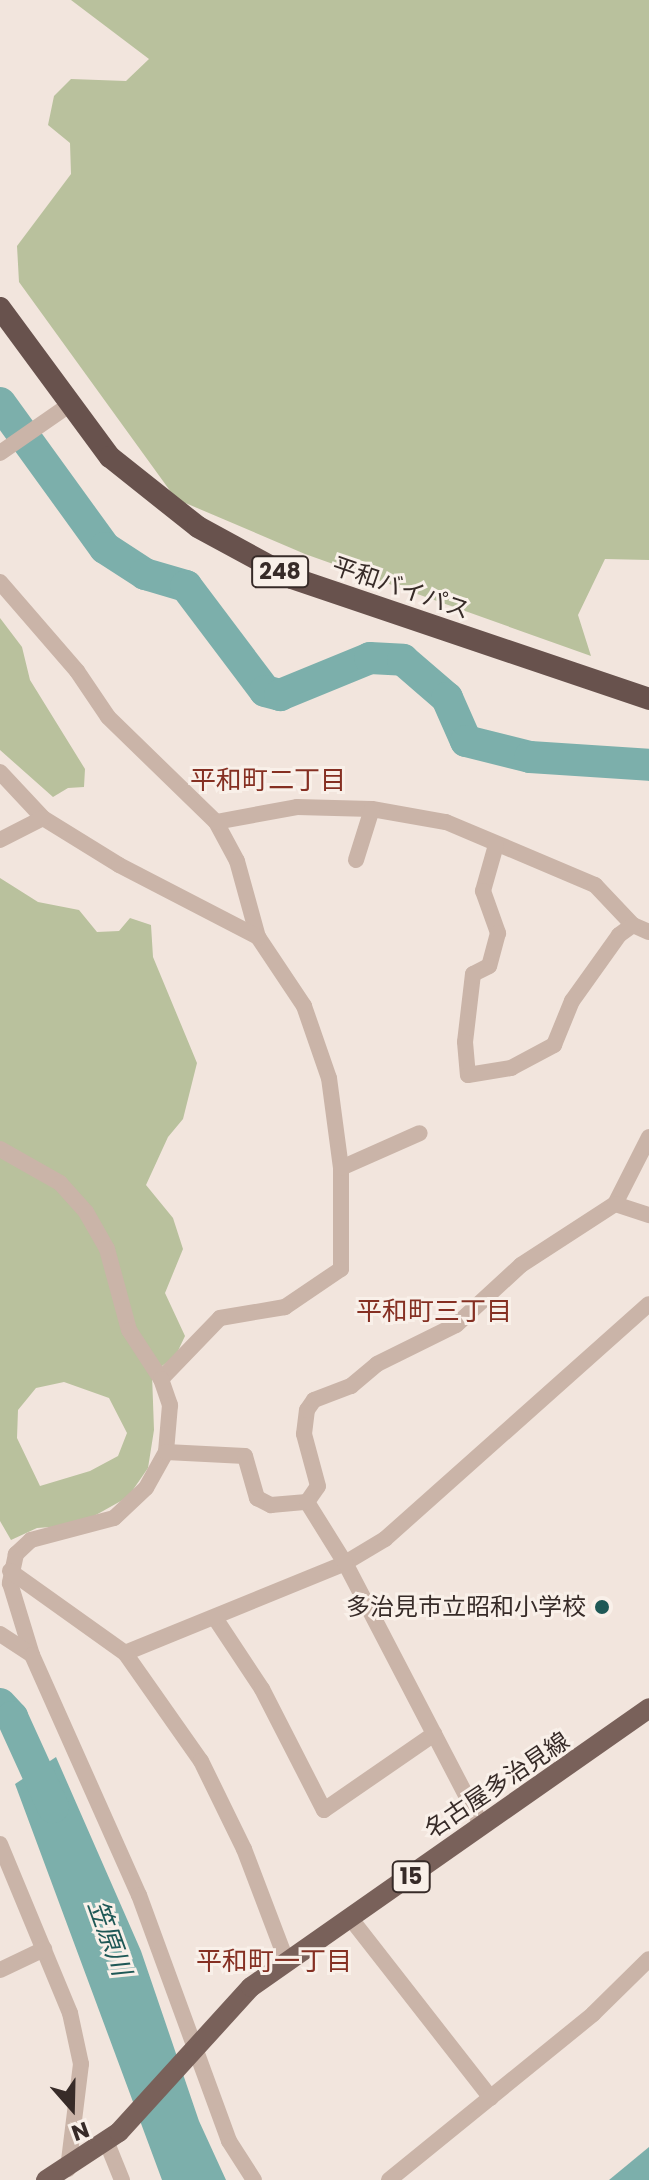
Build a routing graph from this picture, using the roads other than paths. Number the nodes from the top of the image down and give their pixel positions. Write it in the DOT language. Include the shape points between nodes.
graph roads {
  1 [pos="0,308"];
  2 [pos="69,405"];
  3 [pos="0,453"];
  4 [pos="0,582"];
  5 [pos="649,699"];
  6 [pos="0,772"];
  7 [pos="372,809"];
  8 [pos="43,818"];
  9 [pos="216,822"];
  10 [pos="0,840"];
  11 [pos="496,845"];
  12 [pos="356,860"];
  13 [pos="641,929"];
  14 [pos="258,937"];
  15 [pos="420,1133"];
  16 [pos="649,1137"];
  17 [pos="0,1149"];
  18 [pos="341,1168"];
  19 [pos="615,1204"];
  20 [pos="649,1215"];
  21 [pos="649,1304"];
  22 [pos="161,1379"];
  23 [pos="166,1452"];
  24 [pos="307,1502"];
  25 [pos="345,1563"];
  26 [pos="10,1571"];
  27 [pos="215,1618"];
  28 [pos="0,1634"];
  29 [pos="125,1653"];
  30 [pos="32,1655"];
  31 [pos="649,1708"];
  32 [pos="434,1734"];
  33 [pos="482,1826"];
  34 [pos="0,1844"];
  35 [pos="351,1919"];
  36 [pos="44,1949"];
  37 [pos="649,1959"];
  38 [pos="287,1962"];
  39 [pos="0,1970"];
  40 [pos="191,2055"];
  41 [pos="491,2098"];
  42 [pos="113,2138"];
  43 [pos="54,2177"];
  44 [pos="122,2180"];
  45 [pos="254,2180"];
  46 [pos="389,2180"];
  1 -- 2 [label="highway, 平和バイパス / 248"];
  2 -- 3 [label="street"];
  2 -- 5 [label="highway, 平和バイパス / 248" via="110,457 156,497 247,556 333,593"];
  4 -- 9 [label="street" via="77,671 108,717"];
  6 -- 8 [label="street"];
  7 -- 9 [label="street" via="297,807"];
  7 -- 11 [label="street" via="446,822"];
  7 -- 12 [label="street"];
  8 -- 10 [label="street"];
  8 -- 14 [label="street" via="119,865"];
  9 -- 14 [label="street" via="237,861"];
  11 -- 13 [label="street" via="595,885"];
  11 -- 13 [label="street" via="483,891 498,933 489,966 473,974 465,1042 468,1075 511,1068 554,1045 572,1001 619,935"];
  14 -- 18 [label="street" via="304,1006 329,1078"];
  15 -- 18 [label="street"];
  16 -- 19 [label="street"];
  17 -- 22 [label="street" via="60,1183 86,1212 107,1249 129,1330"];
  18 -- 22 [label="street" via="341,1269 285,1307 220,1318"];
  19 -- 20 [label="street"];
  19 -- 24 [label="street" via="521,1265 456,1325 377,1364 351,1386 314,1400 304,1434 318,1486"];
  21 -- 25 [label="street" via="385,1539"];
  22 -- 23 [label="street" via="170,1405"];
  23 -- 24 [label="street" via="245,1456 257,1498 271,1505"];
  23 -- 26 [label="street" via="146,1488 114,1518 31,1540 16,1554"];
  24 -- 25 [label="street"];
  25 -- 27 [label="street"];
  25 -- 32 [label="street"];
  26 -- 29 [label="street"];
  26 -- 30 [label="street"];
  27 -- 29 [label="street"];
  27 -- 32 [label="street" via="262,1689 324,1810"];
  28 -- 30 [label="street"];
  29 -- 38 [label="street" via="201,1761 244,1849"];
  30 -- 40 [label="street" via="139,1895"];
  31 -- 33 [label="main road, 名古屋多治見線 / 15"];
  32 -- 33 [label="street"];
  33 -- 35 [label="main road, 名古屋多治見線 / 15"];
  34 -- 36 [label="street"];
  35 -- 38 [label="main road, 名古屋多治見線 / 15"];
  35 -- 41 [label="street"];
  36 -- 39 [label="street"];
  36 -- 43 [label="street" via="70,2013 81,2064"];
  37 -- 41 [label="street" via="593,2014"];
  38 -- 40 [label="main road, 名古屋多治見線 / 15" via="251,1987"];
  40 -- 42 [label="main road, 名古屋多治見線 / 15"];
  40 -- 45 [label="street" via="229,2141"];
  41 -- 46 [label="street"];
  42 -- 43 [label="main road, 名古屋多治見線 / 15"];
  42 -- 44 [label="street"];
}
